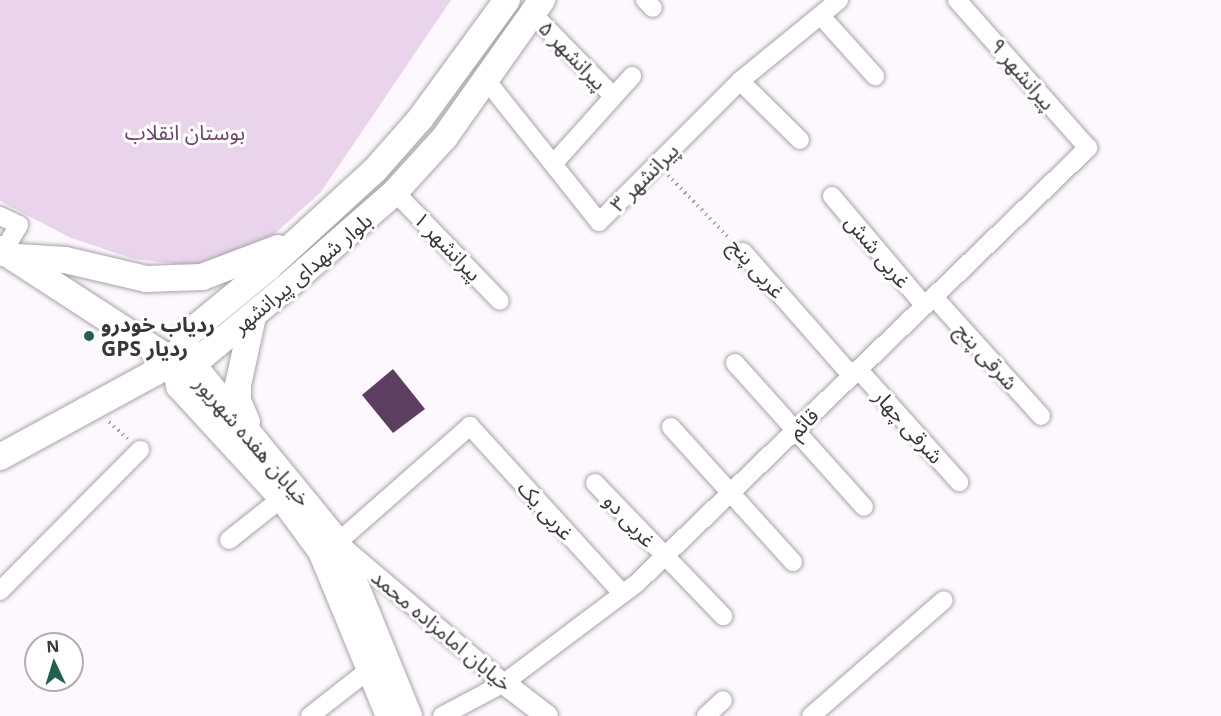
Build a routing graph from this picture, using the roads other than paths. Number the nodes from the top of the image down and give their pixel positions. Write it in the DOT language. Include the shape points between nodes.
graph roads {
  1 [pos="507,0"];
  2 [pos="839,0"];
  3 [pos="957,0"];
  4 [pos="538,7"];
  5 [pos="820,16"];
  6 [pos="632,76"];
  7 [pos="875,76"];
  8 [pos="487,81"];
  9 [pos="740,81"];
  10 [pos="614,96"];
  11 [pos="800,140"];
  12 [pos="1088,148"];
  13 [pos="554,163"];
  14 [pos="396,192"];
  15 [pos="832,196"];
  16 [pos="0,216"];
  17 [pos="307,232"];
  18 [pos="743,252"];
  19 [pos="5,253"];
  20 [pos="500,301"];
  21 [pos="929,301"];
  22 [pos="253,316"];
  23 [pos="174,362"];
  24 [pos="735,363"];
  25 [pos="855,373"];
  26 [pos="1041,416"];
  27 [pos="671,427"];
  28 [pos="796,429"];
  29 [pos="140,450"];
  30 [pos="0,457"];
  31 [pos="272,460"];
  32 [pos="959,482"];
  33 [pos="595,483"];
  34 [pos="731,493"];
  35 [pos="282,498"];
  36 [pos="864,507"];
  37 [pos="229,540"];
  38 [pos="338,542"];
  39 [pos="664,556"];
  40 [pos="793,562"];
  41 [pos="0,591"];
  42 [pos="622,594"];
  43 [pos="944,600"];
  44 [pos="723,616"];
  45 [pos="370,669"];
  46 [pos="504,683"];
  47 [pos="723,700"];
  48 [pos="310,716"];
  49 [pos="389,716"];
  50 [pos="409,716"];
  51 [pos="442,716"];
  52 [pos="548,716"];
  53 [pos="706,716"];
  54 [pos="811,716"];
  1 -- 17 [label="main road, بلوار شهدای پیرانشهر" via="420,119 375,170"];
  2 -- 5 [label="street, پیرانشهر ۳"];
  3 -- 12 [label="street, پیرانشهر ۹"];
  4 -- 8 [label="main road, بلوار شهدای پیرانشهر"];
  4 -- 10 [label="street, پیرانشهر ۵"];
  5 -- 7 [label="street"];
  5 -- 9 [label="street, پیرانشهر ۳"];
  6 -- 10 [label="street"];
  8 -- 13 [label="street, پیرانشهر ۳"];
  8 -- 14 [label="main road, بلوار شهدای پیرانشهر" via="445,137"];
  9 -- 11 [label="street"];
  9 -- 13 [label="street, پیرانشهر ۳" via="599,222"];
  10 -- 13 [label="street"];
  12 -- 21 [label="street, قائم"];
  14 -- 20 [label="street, پیرانشهر ۱"];
  14 -- 22 [label="main road, بلوار شهدای پیرانشهر"];
  15 -- 21 [label="street, غربی شش"];
  16 -- 19 [label="street" via="19,225"];
  17 -- 19 [label="main road" via="263,257 202,277 146,279 65,260"];
  17 -- 23 [label="main road, بلوار شهدای پیرانشهر" via="189,333"];
  18 -- 25 [label="street, غربی پنج"];
  19 -- 23 [label="main road, خیابان هفده شهریور"];
  21 -- 25 [label="street, قائم"];
  21 -- 26 [label="street, شرقی پنج"];
  22 -- 23 [label="main road, بلوار شهدای پیرانشهر" via="204,355"];
  22 -- 31 [label="main road" via="242,352 238,401 242,415"];
  23 -- 30 [label="main road"];
  23 -- 31 [label="main road, خیابان هفده شهریور" via="202,376"];
  23 -- 35 [label="main road" via="179,386"];
  24 -- 28 [label="street"];
  25 -- 28 [label="street, قائم"];
  25 -- 32 [label="street, شرقی چهار"];
  27 -- 34 [label="street"];
  28 -- 34 [label="street, قائم"];
  28 -- 36 [label="street"];
  29 -- 41 [label="street"];
  31 -- 38 [label="main road, خیابان هفده شهریور"];
  33 -- 39 [label="street, غربی دو"];
  34 -- 39 [label="street, قائم"];
  34 -- 40 [label="street"];
  35 -- 37 [label="street"];
  35 -- 45 [label="main road" via="321,551"];
  38 -- 42 [label="street, غربی یک" via="470,426"];
  38 -- 46 [label="street, خیابان امامزاده محمد"];
  38 -- 50 [label="main road, خیابان هفده شهریور"];
  39 -- 42 [label="street, قائم"];
  39 -- 44 [label="street, غربی دو"];
  42 -- 46 [label="street, قائم"];
  43 -- 54 [label="street"];
  45 -- 48 [label="street"];
  45 -- 49 [label="main road"];
  46 -- 51 [label="street, قائم"];
  46 -- 52 [label="street, خیابان امامزاده محمد"];
  47 -- 53 [label="street"];
}
